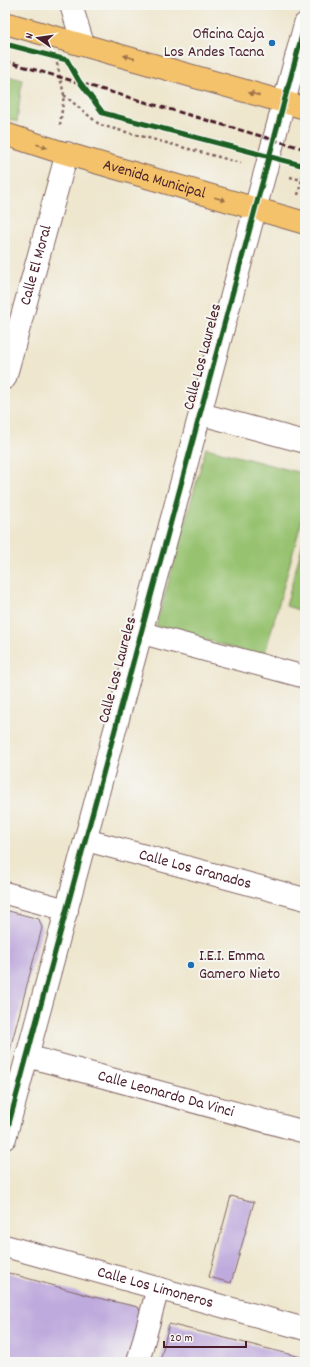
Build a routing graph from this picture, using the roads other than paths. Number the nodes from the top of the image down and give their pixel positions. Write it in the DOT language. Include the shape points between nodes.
graph roads {
  1 [pos="71,5"];
  2 [pos="5,23"];
  3 [pos="305,24"];
  4 [pos="83,44"];
  5 [pos="295,105"];
  6 [pos="5,134"];
  7 [pos="60,152"];
  8 [pos="256,209"];
  9 [pos="305,223"];
  10 [pos="6,367"];
  11 [pos="201,414"];
  12 [pos="305,442"];
  13 [pos="142,633"];
  14 [pos="305,677"];
  15 [pos="86,840"];
  16 [pos="5,893"];
  17 [pos="305,899"];
  18 [pos="67,910"];
  19 [pos="27,1056"];
  20 [pos="305,1132"];
  21 [pos="5,1138"];
  22 [pos="5,1246"];
  23 [pos="158,1288"];
  24 [pos="305,1329"];
  25 [pos="138,1362"];
  1 -- 4 [label="street"];
  2 -- 4 [label="main road"];
  3 -- 5 [label="street, Calle Los Laureles"];
  5 -- 4 [label="main road, one-way"];
  5 -- 8 [label="street, Calle Los Laureles" via="268,163"];
  6 -- 7 [label="main road, Avenida Municipal, one-way"];
  7 -- 8 [label="main road, Avenida Municipal, one-way"];
  7 -- 10 [label="street, Calle El Moral"];
  8 -- 9 [label="main road, Avenida Municipal"];
  8 -- 11 [label="street, Calle Los Laureles"];
  11 -- 12 [label="street"];
  11 -- 13 [label="street, Calle Los Laureles"];
  13 -- 14 [label="street"];
  13 -- 15 [label="street, Calle Los Laureles"];
  15 -- 17 [label="street, Calle Los Granados"];
  15 -- 18 [label="street, Calle Los Laureles"];
  16 -- 18 [label="street"];
  18 -- 19 [label="street, Calle Los Laureles"];
  19 -- 20 [label="street, Calle Leonardo Da Vinci"];
  19 -- 21 [label="street, Calle Los Laureles"];
  22 -- 23 [label="street, Calle Los Limoneros"];
  23 -- 24 [label="street, Calle Los Limoneros"];
  23 -- 25 [label="street"];
}
